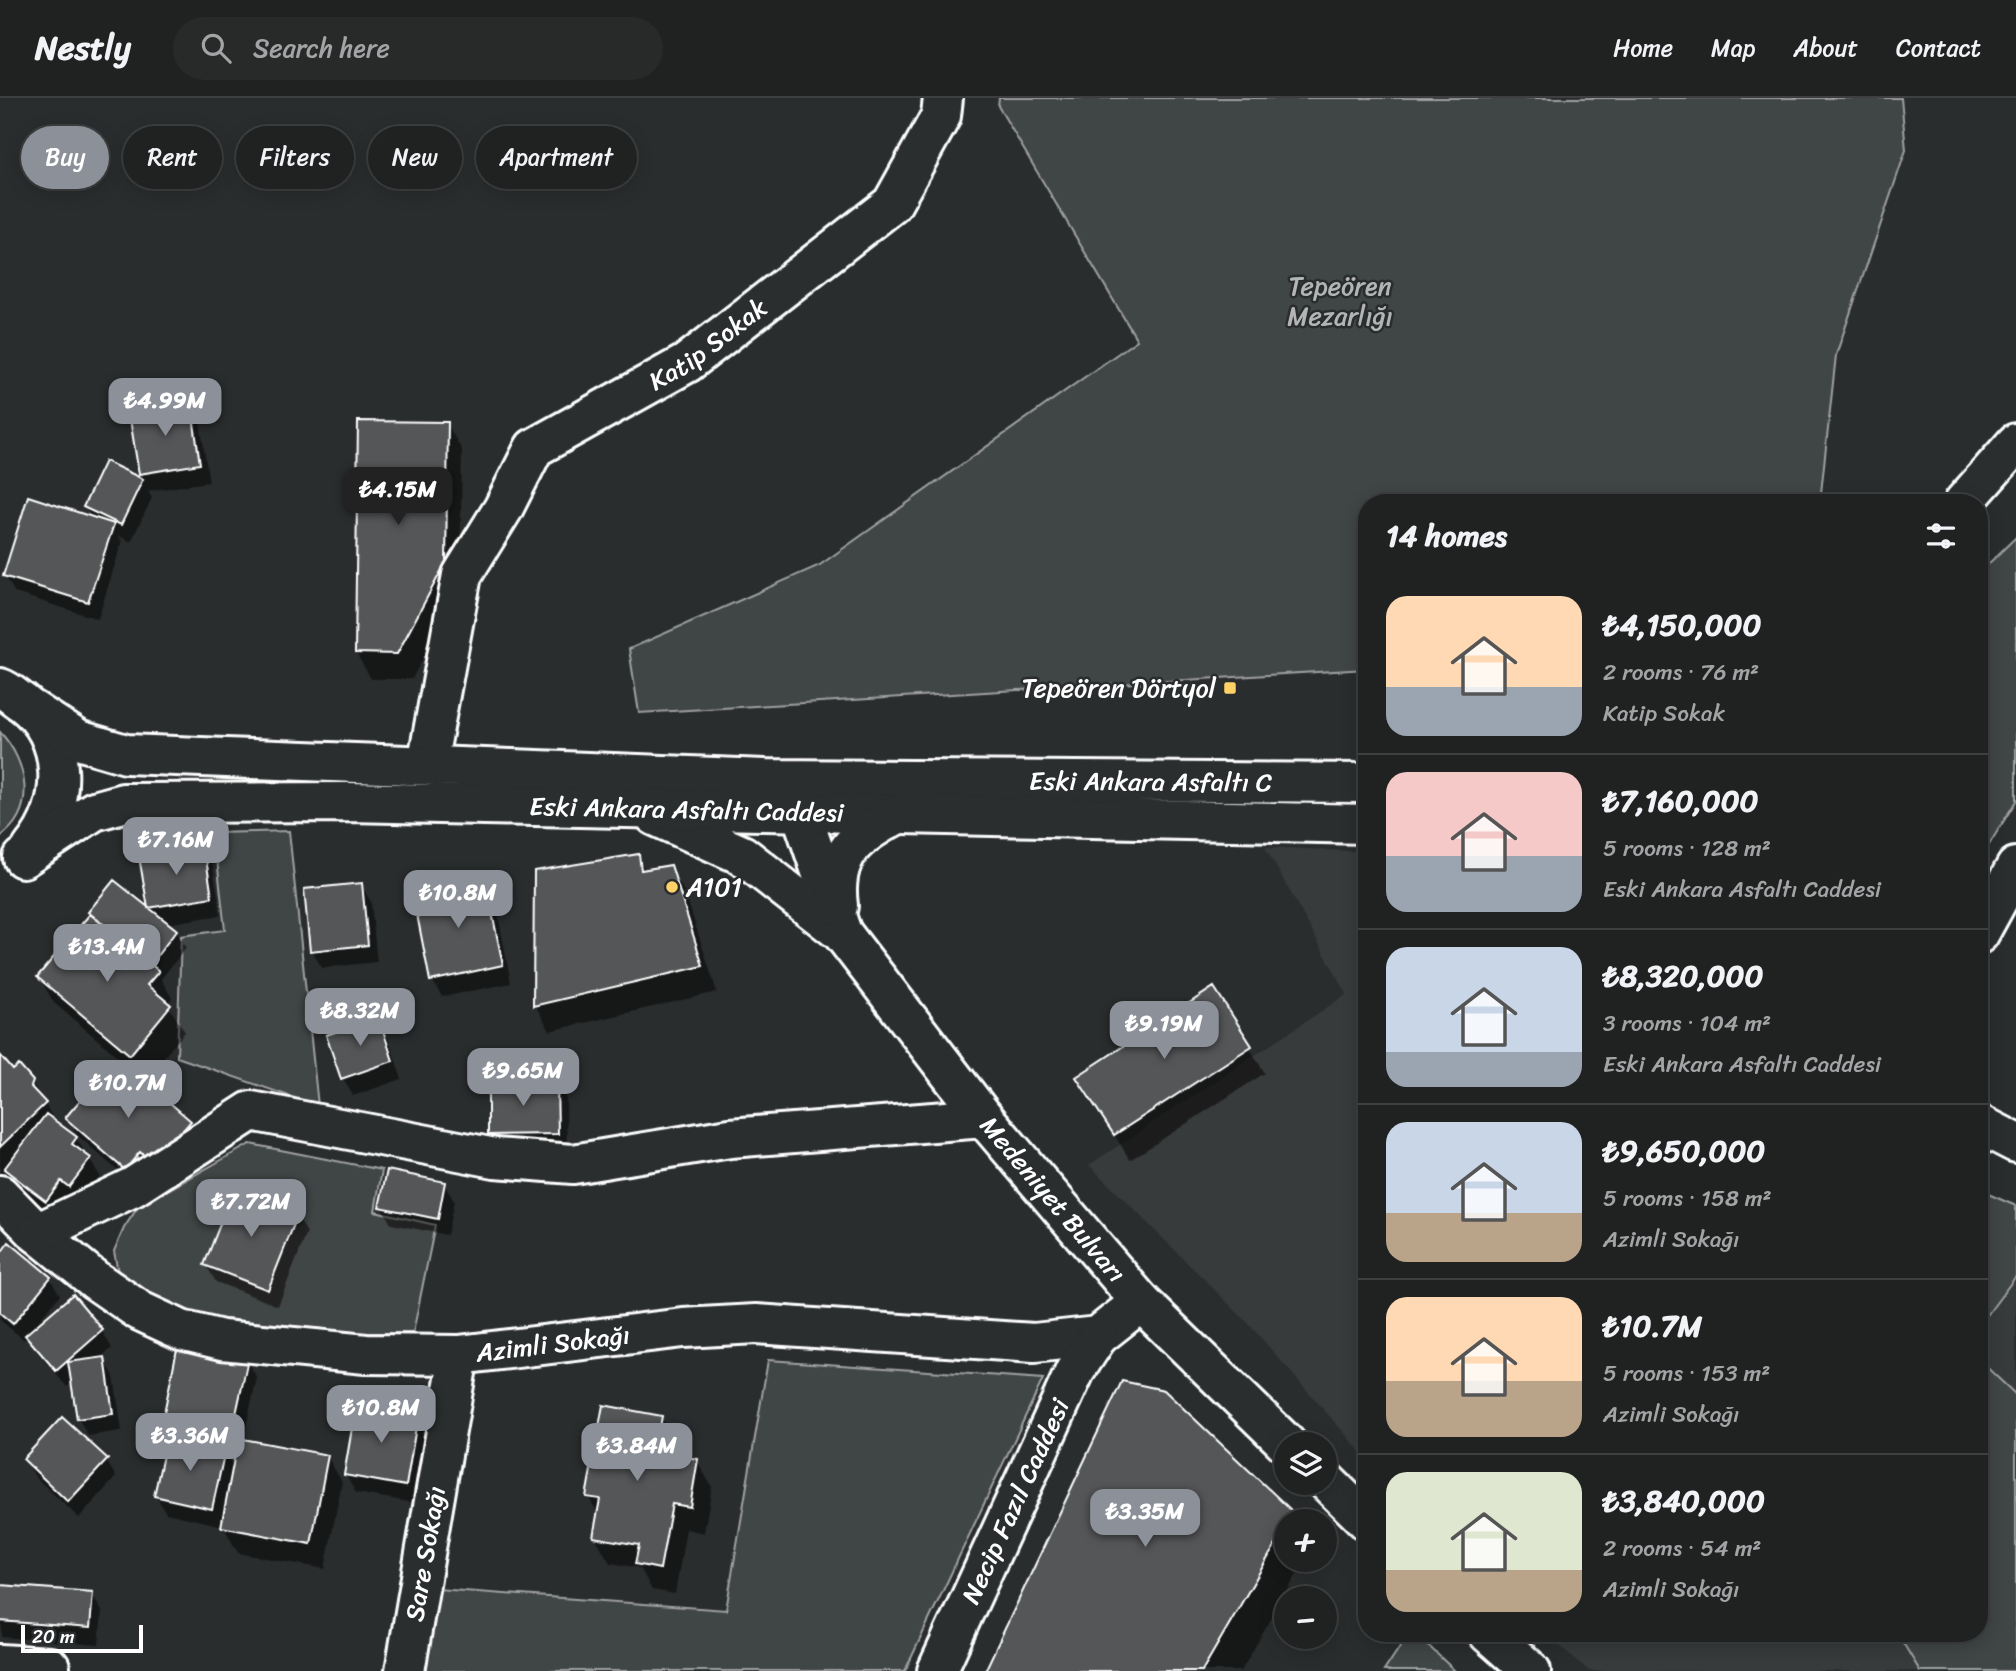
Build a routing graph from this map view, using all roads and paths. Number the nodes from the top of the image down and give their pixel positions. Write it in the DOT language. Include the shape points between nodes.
graph roads {
  1 [pos="943,98"];
  2 [pos="2016,443"];
  3 [pos="1971,494"];
  4 [pos="9,694"];
  5 [pos="427,765"];
  6 [pos="934,780"];
  7 [pos="1358,783"];
  8 [pos="795,795"];
  9 [pos="634,808"];
  10 [pos="900,813"];
  11 [pos="1358,824"];
  12 [pos="12,865"];
  13 [pos="2016,867"];
  14 [pos="1988,918"];
  15 [pos="842,933"];
  16 [pos="984,1118"];
  17 [pos="1988,1129"];
  18 [pos="2016,1143"];
  19 [pos="0,1195"];
  20 [pos="37,1233"];
  21 [pos="1141,1301"];
  22 [pos="1098,1336"];
  23 [pos="459,1355"];
  24 [pos="1275,1432"];
  25 [pos="1337,1492"];
  26 [pos="1358,1512"];
  27 [pos="1498,1642"];
  28 [pos="0,1664"];
  29 [pos="50,1667"];
  30 [pos="405,1671"];
  31 [pos="937,1671"];
  32 [pos="1531,1671"];
  1 -- 5 [label="main road, Katip Sokak" via="941,116 892,204 687,363 534,448 462,575"];
  2 -- 3 [label="main road"];
  4 -- 5 [label="main road, Eski Ankara Asfaltı Caddesi" via="78,740 118,753"];
  4 -- 12 [label="main road" via="51,737 59,769 57,802 45,833"];
  5 -- 8 [label="main road, Eski Ankara Asfaltı Caddesi"];
  6 -- 7 [label="main road, Eski Ankara Asfaltı C"];
  6 -- 8 [label="main road, Eski Ankara Asfaltı Caddesi"];
  8 -- 9 [label="main road, Eski Ankara Asfaltı Caddesi"];
  8 -- 10 [label="main road, Eski Ankara Asfaltı Caddesi"];
  8 -- 15 [label="main road, Medeniyet Bulvarı"];
  9 -- 12 [label="main road, Eski Ankara Asfaltı Caddesi" via="123,803 94,811"];
  9 -- 15 [label="main road, Medeniyet Bulvarı" via="741,855"];
  10 -- 11 [label="main road, Eski Ankara Asfaltı Caddesi"];
  10 -- 15 [label="main road" via="858,839 839,866"];
  13 -- 14 [label="main road"];
  15 -- 16 [label="main road, Medeniyet Bulvarı"];
  16 -- 20 [label="main road" via="730,1138 573,1164 495,1158 251,1111 133,1187"];
  16 -- 21 [label="main road, Medeniyet Bulvarı"];
  17 -- 18 [label="main road"];
  19 -- 20 [label="main road, Azimli Sokağı"];
  20 -- 23 [label="main road, Azimli Sokağı" via="140,1311 181,1330 222,1340 366,1354"];
  21 -- 22 [label="main road"];
  21 -- 24 [label="main road, Medeniyet Bulvarı"];
  22 -- 23 [label="main road, Azimli Sokağı" via="1034,1342 755,1324 683,1328"];
  22 -- 31 [label="main road, Necip Fazıl Caddesi" via="1075,1371"];
  23 -- 30 [label="main road, Sare Sokağı"];
  25 -- 26 [label="main road"];
  27 -- 32 [label="main road"];
  28 -- 29 [label="main road"];
}
